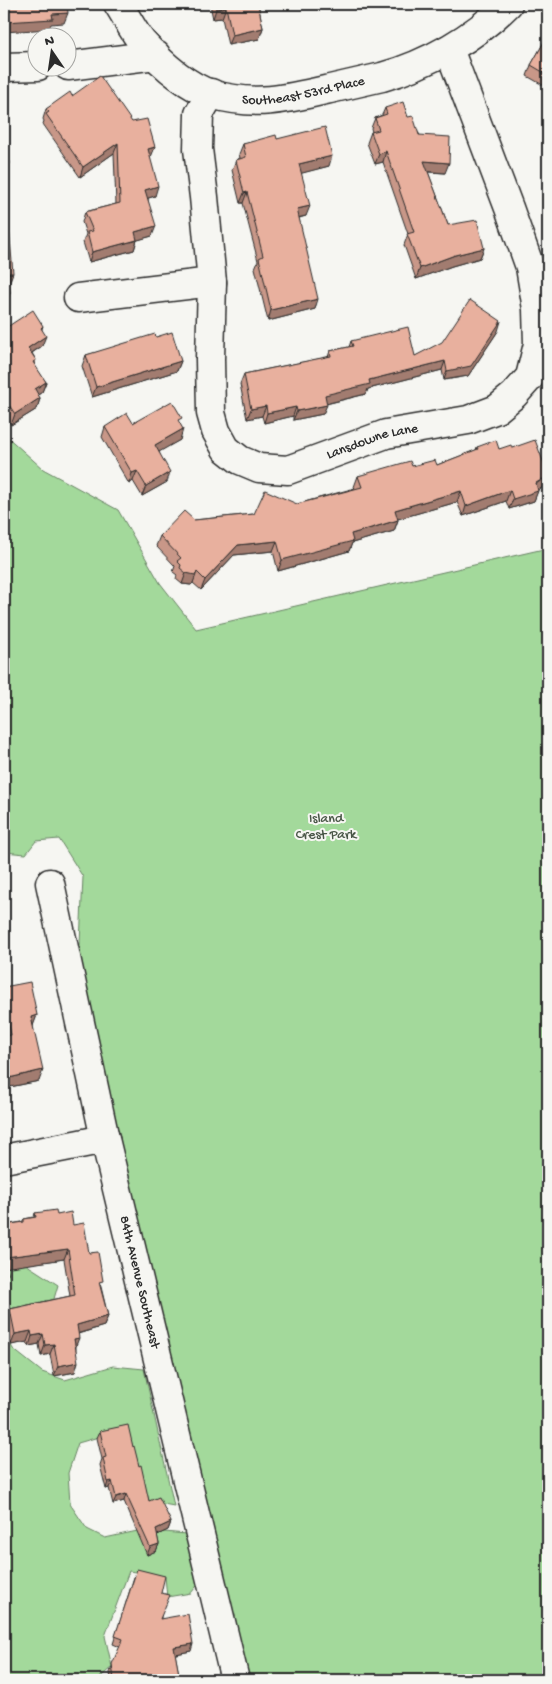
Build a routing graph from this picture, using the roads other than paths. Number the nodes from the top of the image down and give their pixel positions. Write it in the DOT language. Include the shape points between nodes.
graph roads {
  1 [pos="118,4"];
  2 [pos="508,4"];
  3 [pos="449,49"];
  4 [pos="156,55"];
  5 [pos="78,65"];
  6 [pos="4,66"];
  7 [pos="28,66"];
  8 [pos="211,94"];
  9 [pos="212,282"];
  10 [pos="78,298"];
  11 [pos="50,883"];
  12 [pos="105,1139"];
  13 [pos="4,1159"];
  14 [pos="235,1680"];
  1 -- 4 [label="street, Southeast 53rd Place" via="141,41"];
  2 -- 3 [label="street, Southeast 53rd Place"];
  3 -- 8 [label="street, Southeast 53rd Place" via="383,76 281,100 248,101"];
  3 -- 9 [label="street, Lansdowne Lane" via="530,267 537,309 538,344 530,377 514,396 497,410 468,420 386,434 288,470 259,468 240,460 226,449 211,413"];
  4 -- 5 [label="street"];
  4 -- 8 [label="street, Southeast 53rd Place" via="170,69"];
  6 -- 7 [label="street"];
  8 -- 9 [label="street, Lansdowne Lane" via="200,114 198,150"];
  9 -- 10 [label="street"];
  11 -- 12 [label="street, 84th Avenue Southeast"];
  12 -- 13 [label="street"];
  12 -- 14 [label="street, 84th Avenue Southeast"];
}
